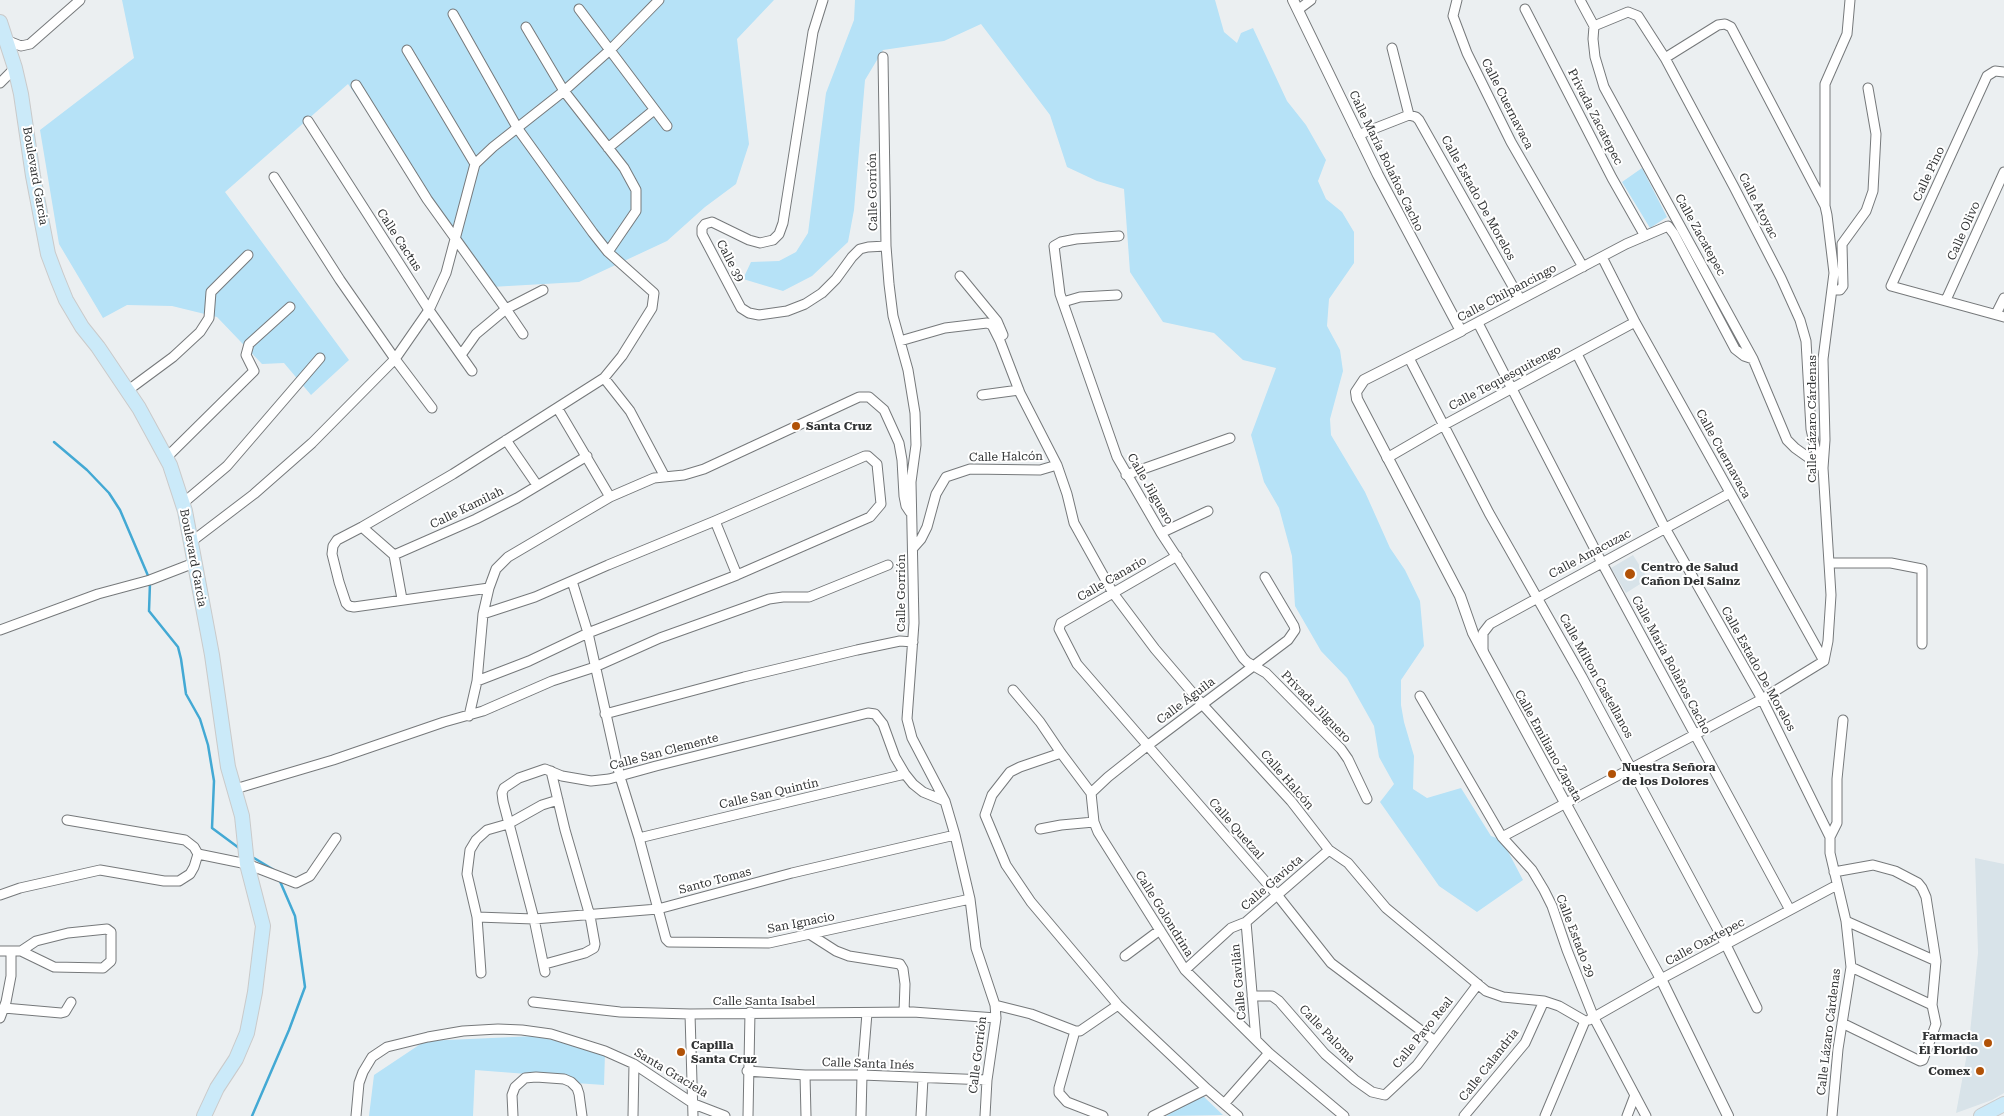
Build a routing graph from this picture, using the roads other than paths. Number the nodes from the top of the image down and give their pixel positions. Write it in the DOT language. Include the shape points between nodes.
graph roads {
  1 [pos="80,0"];
  2 [pos="658,0"];
  3 [pos="823,0"];
  4 [pos="1293,0"];
  5 [pos="1311,0"];
  6 [pos="1457,0"];
  7 [pos="1580,0"];
  8 [pos="1850,0"];
  9 [pos="579,9"];
  10 [pos="1299,9"];
  11 [pos="1525,9"];
  12 [pos="453,14"];
  13 [pos="0,22"];
  14 [pos="1594,26"];
  15 [pos="526,27"];
  16 [pos="6,40"];
  17 [pos="1392,48"];
  18 [pos="611,49"];
  19 [pos="407,50"];
  20 [pos="883,57"];
  21 [pos="1665,58"];
  22 [pos="15,68"];
  23 [pos="2004,72"];
  24 [pos="0,83"];
  25 [pos="356,84"];
  26 [pos="1868,88"];
  27 [pos="564,91"];
  28 [pos="654,110"];
  29 [pos="1409,115"];
  30 [pos="308,121"];
  31 [pos="667,126"];
  32 [pos="518,129"];
  33 [pos="1358,135"];
  34 [pos="608,148"];
  35 [pos="475,164"];
  36 [pos="2004,172"];
  37 [pos="274,177"];
  38 [pos="1825,206"];
  39 [pos="1119,236"];
  40 [pos="1645,236"];
  41 [pos="455,237"];
  42 [pos="886,246"];
  43 [pos="608,252"];
  44 [pos="248,255"];
  45 [pos="1602,257"];
  46 [pos="1583,267"];
  47 [pos="960,276"];
  48 [pos="543,290"];
  49 [pos="1833,290"];
  50 [pos="1117,295"];
  51 [pos="2004,298"];
  52 [pos="1520,299"];
  53 [pos="1946,300"];
  54 [pos="1063,302"];
  55 [pos="290,307"];
  56 [pos="506,309"];
  57 [pos="429,310"];
  58 [pos="2000,315"];
  59 [pos="1478,322"];
  60 [pos="1635,322"];
  61 [pos="1461,331"];
  62 [pos="523,334"];
  63 [pos="900,341"];
  64 [pos="1003,348"];
  65 [pos="1577,354"];
  66 [pos="461,355"];
  67 [pos="320,358"];
  68 [pos="1409,358"];
  69 [pos="395,359"];
  70 [pos="1753,359"];
  71 [pos="472,371"];
  72 [pos="604,378"];
  73 [pos="1359,386"];
  74 [pos="1512,389"];
  75 [pos="1019,390"];
  76 [pos="127,391"];
  77 [pos="982,396"];
  78 [pos="432,408"];
  79 [pos="558,409"];
  80 [pos="1444,425"];
  81 [pos="1230,438"];
  82 [pos="506,440"];
  83 [pos="587,456"];
  84 [pos="166,458"];
  85 [pos="1387,458"];
  86 [pos="1057,465"];
  87 [pos="1823,468"];
  88 [pos="1126,475"];
  89 [pos="665,477"];
  90 [pos="537,485"];
  91 [pos="1730,493"];
  92 [pos="610,497"];
  93 [pos="182,504"];
  94 [pos="1208,511"];
  95 [pos="912,514"];
  96 [pos="715,521"];
  97 [pos="362,527"];
  98 [pos="1665,528"];
  99 [pos="1161,533"];
  100 [pos="191,542"];
  101 [pos="913,548"];
  102 [pos="394,556"];
  103 [pos="1177,556"];
  104 [pos="194,563"];
  105 [pos="1602,563"];
  106 [pos="1828,563"];
  107 [pos="888,565"];
  108 [pos="737,575"];
  109 [pos="1265,577"];
  110 [pos="572,581"];
  111 [pos="489,588"];
  112 [pos="1112,593"];
  113 [pos="1538,597"];
  114 [pos="402,599"];
  115 [pos="484,614"];
  116 [pos="1059,625"];
  117 [pos="0,630"];
  118 [pos="588,634"];
  119 [pos="913,642"];
  120 [pos="1922,644"];
  121 [pos="1483,652"];
  122 [pos="1824,661"];
  123 [pos="1254,666"];
  124 [pos="595,667"];
  125 [pos="477,681"];
  126 [pos="1013,690"];
  127 [pos="1420,696"];
  128 [pos="1762,699"];
  129 [pos="1202,704"];
  130 [pos="605,714"];
  131 [pos="469,716"];
  132 [pos="1843,720"];
  133 [pos="1694,734"];
  134 [pos="1147,746"];
  135 [pos="1060,754"];
  136 [pos="1632,769"];
  137 [pos="552,771"];
  138 [pos="904,774"];
  139 [pos="620,777"];
  140 [pos="235,790"];
  141 [pos="1091,793"];
  142 [pos="1367,799"];
  143 [pos="558,800"];
  144 [pos="945,801"];
  145 [pos="1566,804"];
  146 [pos="67,820"];
  147 [pos="1094,822"];
  148 [pos="508,824"];
  149 [pos="1040,829"];
  150 [pos="955,835"];
  151 [pos="1502,837"];
  152 [pos="1830,837"];
  153 [pos="336,838"];
  154 [pos="639,838"];
  155 [pos="1329,850"];
  156 [pos="198,854"];
  157 [pos="247,864"];
  158 [pos="1834,872"];
  159 [pos="1837,885"];
  160 [pos="0,895"];
  161 [pos="1278,896"];
  162 [pos="970,899"];
  163 [pos="658,909"];
  164 [pos="1790,910"];
  165 [pos="590,916"];
  166 [pos="477,917"];
  167 [pos="534,919"];
  168 [pos="1846,921"];
  169 [pos="1246,922"];
  170 [pos="1160,930"];
  171 [pos="811,935"];
  172 [pos="1726,945"];
  173 [pos="0,951"];
  174 [pos="11,952"];
  175 [pos="21,952"];
  176 [pos="1125,956"];
  177 [pos="1936,961"];
  178 [pos="1851,967"];
  179 [pos="1185,970"];
  180 [pos="481,973"];
  181 [pos="1662,979"];
  182 [pos="1478,984"];
  183 [pos="1252,996"];
  184 [pos="1544,1001"];
  185 [pos="71,1002"];
  186 [pos="533,1002"];
  187 [pos="995,1005"];
  188 [pos="1118,1005"];
  189 [pos="1932,1005"];
  190 [pos="4,1008"];
  191 [pos="1757,1008"];
  192 [pos="750,1012"];
  193 [pos="904,1012"];
  194 [pos="867,1013"];
  195 [pos="690,1014"];
  196 [pos="0,1018"];
  197 [pos="996,1018"];
  198 [pos="1589,1020"];
  199 [pos="1842,1023"];
  200 [pos="1074,1031"];
  201 [pos="1256,1040"];
  202 [pos="1435,1041"];
  203 [pos="1269,1053"];
  204 [pos="634,1064"];
  205 [pos="748,1071"];
  206 [pos="862,1075"];
  207 [pos="805,1076"];
  208 [pos="923,1078"];
  209 [pos="987,1080"];
  210 [pos="1206,1089"];
  211 [pos="1385,1095"];
  212 [pos="1635,1095"];
  213 [pos="694,1104"];
  214 [pos="1224,1104"];
  215 [pos="2004,1104"];
  216 [pos="204,1116"];
  217 [pos="356,1116"];
  218 [pos="513,1116"];
  219 [pos="582,1116"];
  220 [pos="633,1116"];
  221 [pos="693,1116"];
  222 [pos="725,1116"];
  223 [pos="748,1116"];
  224 [pos="806,1116"];
  225 [pos="861,1116"];
  226 [pos="921,1116"];
  227 [pos="985,1116"];
  228 [pos="1103,1116"];
  229 [pos="1153,1116"];
  230 [pos="1238,1116"];
  231 [pos="1344,1116"];
  232 [pos="1464,1116"];
  233 [pos="1545,1116"];
  234 [pos="1627,1116"];
  235 [pos="1646,1116"];
  236 [pos="1728,1116"];
  237 [pos="1832,1116"];
  238 [pos="1981,1116"];
  1 -- 16 [label="street" via="30,44 21,46"];
  2 -- 18 [label="street"];
  3 -- 42 [label="street, Calle 39" via="813,32 779,234 773,240 760,243 712,222 705,224 702,234 741,308 759,315 787,311 805,304 822,293 860,250"];
  4 -- 10 [label="street, Calle María Bolaños Cacho"];
  5 -- 10 [label="street"];
  6 -- 46 [label="street, Calle Cuernavaca" via="1453,16 1467,53 1511,142"];
  7 -- 14 [label="street, Calle Zacatepec"];
  8 -- 38 [label="street" via="1847,34 1825,84"];
  9 -- 18 [label="street"];
  10 -- 33 [label="street, Calle María Bolaños Cacho"];
  11 -- 40 [label="street, Privada Zacatepec"];
  12 -- 32 [label="street"];
  13 -- 16 [label="main road, Boulevard Garcia"];
  14 -- 21 [label="street, Calle Atoyac" via="1628,12 1634,13"];
  14 -- 70 [label="street, Calle Zacatepec" via="1595,57 1604,86"];
  15 -- 27 [label="street"];
  16 -- 22 [label="main road, Boulevard Garcia"];
  17 -- 29 [label="street"];
  18 -- 27 [label="street"];
  18 -- 28 [label="street"];
  19 -- 35 [label="street"];
  20 -- 42 [label="street, Calle Gorrión"];
  21 -- 38 [label="street, Calle Lázaro Cárdenas" via="1718,25 1731,27"];
  21 -- 87 [label="street, Calle Atoyac" via="1800,320 1806,341 1811,429"];
  22 -- 24 [label="street"];
  22 -- 76 [label="main road, Boulevard Garcia" via="48,254 66,300"];
  23 -- 53 [label="street, Calle Pino" via="1990,73 1891,286"];
  25 -- 41 [label="street" via="427,200"];
  26 -- 49 [label="street" via="1876,134 1873,191 1866,210 1842,244 1843,286 1840,290"];
  27 -- 32 [label="street"];
  27 -- 34 [label="street"];
  28 -- 31 [label="street"];
  28 -- 34 [label="street"];
  29 -- 33 [label="street"];
  29 -- 52 [label="street, Calle Estado De Morelos" via="1419,120"];
  30 -- 57 [label="street, Calle Cactus"];
  32 -- 35 [label="street"];
  32 -- 43 [label="street"];
  33 -- 61 [label="street, Calle María Bolaños Cacho"];
  34 -- 43 [label="street" via="636,190 636,211"];
  35 -- 41 [label="street"];
  36 -- 53 [label="street, Calle Olivo"];
  37 -- 69 [label="street"];
  38 -- 49 [label="street, Calle Lázaro Cárdenas" via="1830,227"];
  39 -- 54 [label="street, Calle Jilguero" via="1076,239 1054,246"];
  40 -- 45 [label="street, Calle Chilpancingo"];
  40 -- 70 [label="street, Calle Chilpancingo" via="1668,226 1735,350"];
  41 -- 56 [label="street"];
  41 -- 57 [label="street" via="446,273"];
  42 -- 63 [label="street, Calle Gorrión" via="893,316"];
  43 -- 72 [label="street" via="654,293 652,308"];
  44 -- 76 [label="street" via="211,292 209,318 200,332"];
  45 -- 46 [label="street, Calle Chilpancingo"];
  45 -- 60 [label="street, Calle Cuernavaca"];
  46 -- 52 [label="street, Calle Chilpancingo"];
  47 -- 64 [label="street" via="997,321 1004,337"];
  48 -- 56 [label="street"];
  49 -- 87 [label="street, Calle Lázaro Cárdenas" via="1823,359"];
  50 -- 54 [label="street" via="1080,297"];
  51 -- 58 [label="street"];
  52 -- 59 [label="street, Calle Chilpancingo"];
  53 -- 58 [label="street"];
  54 -- 88 [label="street, Calle Jilguero"];
  55 -- 84 [label="street" via="249,344 246,354 254,372"];
  56 -- 62 [label="street"];
  56 -- 66 [label="street" via="476,334"];
  57 -- 66 [label="street, Calle Cactus"];
  57 -- 69 [label="street"];
  59 -- 61 [label="street, Calle Chilpancingo"];
  59 -- 74 [label="street, Calle María Bolaños Cacho"];
  60 -- 65 [label="street, Calle Tequesquitengo"];
  60 -- 91 [label="street, Calle Cuernavaca"];
  61 -- 68 [label="street, Calle Chilpancingo"];
  63 -- 64 [label="street, Calle Halcón" via="945,328 987,323 992,326"];
  63 -- 95 [label="street, Calle Gorrión" via="912,386 915,413"];
  64 -- 75 [label="street, Calle Halcón"];
  65 -- 74 [label="street, Calle Tequesquitengo"];
  65 -- 98 [label="street, Calle Estado De Morelos"];
  66 -- 71 [label="street, Calle Cactus"];
  67 -- 93 [label="street" via="227,466"];
  68 -- 73 [label="street, Calle Chilpancingo" via="1364,380"];
  68 -- 80 [label="street, Calle Milton Castellanos"];
  69 -- 78 [label="street"];
  69 -- 100 [label="street" via="312,443 254,494"];
  70 -- 87 [label="street, Calle Zacatepec" via="1787,440"];
  72 -- 79 [label="street"];
  72 -- 89 [label="street" via="630,411"];
  73 -- 85 [label="street, Calle Emiliano Zapata" via="1357,400"];
  74 -- 80 [label="street, Calle Tequesquitengo"];
  74 -- 105 [label="street, Calle María Bolaños Cacho"];
  75 -- 77 [label="street"];
  75 -- 86 [label="street, Calle Halcón"];
  76 -- 84 [label="main road, Boulevard Garcia"];
  79 -- 82 [label="street"];
  79 -- 83 [label="street"];
  80 -- 85 [label="street, Calle Tequesquitengo"];
  80 -- 113 [label="street, Calle Milton Castellanos" via="1489,513"];
  81 -- 88 [label="street"];
  82 -- 90 [label="street"];
  82 -- 97 [label="street"];
  83 -- 90 [label="street, Calle Kamilah"];
  83 -- 92 [label="street"];
  84 -- 93 [label="main road, Boulevard Garcia"];
  85 -- 121 [label="street, Calle Emiliano Zapata" via="1460,596"];
  86 -- 101 [label="street, Calle Halcón" via="1040,470 970,469 946,477 936,494 927,527"];
  86 -- 112 [label="street, Calle Halcón" via="1074,523"];
  87 -- 106 [label="street, Calle Lázaro Cárdenas"];
  88 -- 99 [label="street, Calle Jilguero"];
  89 -- 92 [label="street" via="654,478"];
  89 -- 95 [label="street" via="704,469 859,397 869,397 884,410 899,443 904,496"];
  90 -- 102 [label="street, Calle Kamilah" via="476,519"];
  91 -- 98 [label="street, Calle Amacuzac"];
  91 -- 122 [label="street, Calle Cuernavaca"];
  92 -- 111 [label="street" via="508,557 496,569"];
  93 -- 100 [label="main road, Boulevard Garcia"];
  94 -- 99 [label="street"];
  95 -- 101 [label="street, Calle Gorrión"];
  96 -- 108 [label="street"];
  96 -- 108 [label="street" via="865,456 877,464 881,504 870,517"];
  96 -- 110 [label="street"];
  97 -- 102 [label="street"];
  97 -- 114 [label="street" via="337,540 333,546 332,554 346,603 354,607"];
  98 -- 105 [label="street, Calle Amacuzac"];
  98 -- 128 [label="street, Calle Estado De Morelos"];
  99 -- 103 [label="street, Calle Jilguero"];
  100 -- 104 [label="main road, Boulevard Garcia"];
  101 -- 119 [label="street, Calle Gorrión"];
  102 -- 114 [label="street"];
  103 -- 112 [label="street, Calle Canario"];
  103 -- 123 [label="street, Calle Jilguero" via="1243,658"];
  104 -- 117 [label="street"];
  104 -- 140 [label="main road, Boulevard Garcia" via="228,767"];
  105 -- 113 [label="street, Calle Amacuzac"];
  105 -- 133 [label="street, Calle María Bolaños Cacho"];
  106 -- 120 [label="street" via="1891,563 1922,569"];
  106 -- 122 [label="street, Calle Lázaro Cárdenas" via="1830,595"];
  107 -- 124 [label="street" via="809,598 769,599 660,638"];
  108 -- 118 [label="street"];
  109 -- 123 [label="street, Calle Águila" via="1295,630 1288,640"];
  110 -- 115 [label="street" via="535,598"];
  110 -- 118 [label="street, San Ignacio"];
  111 -- 114 [label="street"];
  111 -- 115 [label="street"];
  112 -- 116 [label="street, Calle Canario"];
  112 -- 129 [label="street, Calle Halcón"];
  113 -- 121 [label="street, Calle Amacuzac" via="1485,628"];
  113 -- 136 [label="street, Calle Milton Castellanos"];
  115 -- 125 [label="street"];
  116 -- 134 [label="street, Calle Quetzal" via="1058,629 1077,664"];
  118 -- 124 [label="street, San Ignacio"];
  118 -- 125 [label="street"];
  119 -- 130 [label="street" via="900,641 857,650"];
  119 -- 144 [label="street, Calle Gorrión" via="907,719 912,738"];
  121 -- 145 [label="street, Calle Emiliano Zapata"];
  122 -- 128 [label="street"];
  123 -- 129 [label="street, Calle Águila"];
  123 -- 142 [label="street, Privada Jilguero" via="1266,673 1341,749"];
  124 -- 130 [label="street, San Ignacio"];
  124 -- 131 [label="street" via="552,680"];
  125 -- 131 [label="street"];
  126 -- 135 [label="street" via="1040,722"];
  127 -- 151 [label="street, Calle Estado 29"];
  128 -- 133 [label="street"];
  128 -- 152 [label="street, Calle Estado De Morelos"];
  129 -- 134 [label="street, Calle Águila"];
  129 -- 155 [label="street, Calle Halcón" via="1291,801"];
  130 -- 139 [label="street, San Ignacio"];
  131 -- 140 [label="street"];
  132 -- 152 [label="street, Calle Lázaro Cárdenas" via="1837,779 1838,823"];
  133 -- 136 [label="street"];
  133 -- 164 [label="street, Calle María Bolaños Cacho"];
  134 -- 141 [label="street, Calle Águila"];
  134 -- 161 [label="street, Calle Quetzal"];
  135 -- 141 [label="street"];
  135 -- 188 [label="street" via="1010,772 992,795 985,815 1012,876"];
  136 -- 145 [label="street"];
  136 -- 172 [label="street, Calle Milton Castellanos"];
  137 -- 139 [label="street, Calle San Clemente" via="591,781"];
  137 -- 143 [label="street"];
  137 -- 148 [label="street, Calle San Clemente" via="539,769 504,788 502,793"];
  138 -- 139 [label="street, Calle San Clemente" via="883,724 875,714 868,714"];
  138 -- 144 [label="street, Calle San Clemente" via="923,792"];
  138 -- 154 [label="street, Calle San Quintín"];
  139 -- 154 [label="street, San Ignacio"];
  140 -- 157 [label="main road, Boulevard Garcia" via="242,816"];
  141 -- 147 [label="street, Calle Golondrina"];
  143 -- 148 [label="street" via="542,804"];
  143 -- 165 [label="street"];
  144 -- 150 [label="street, Calle Gorrión"];
  145 -- 151 [label="street"];
  145 -- 181 [label="street, Calle Emiliano Zapata"];
  146 -- 156 [label="street" via="185,840"];
  147 -- 149 [label="street"];
  147 -- 170 [label="street, Calle Golondrina"];
  148 -- 166 [label="street" via="481,834 470,850 467,874"];
  148 -- 167 [label="street, Calle San Clemente"];
  150 -- 162 [label="street, Calle Gorrión"];
  150 -- 163 [label="street, Santo Tomas" via="792,872"];
  151 -- 198 [label="street, Calle Estado 29" via="1532,870 1552,906"];
  152 -- 158 [label="street, Calle Lázaro Cárdenas"];
  153 -- 157 [label="street" via="310,876 296,882"];
  154 -- 163 [label="street, San Ignacio"];
  155 -- 161 [label="street, Calle Gaviota"];
  155 -- 182 [label="street, Calle Halcón" via="1354,870 1386,908"];
  156 -- 157 [label="street"];
  156 -- 160 [label="street" via="190,874 179,881 100,870"];
  157 -- 216 [label="main road, Boulevard Garcia" via="263,926 255,992 243,1045"];
  158 -- 159 [label="street, Calle Lázaro Cárdenas"];
  158 -- 177 [label="street" via="1873,865 1895,871 1918,883 1926,897"];
  159 -- 164 [label="street, Calle Oaxtepec"];
  159 -- 168 [label="street, Calle Lázaro Cárdenas"];
  161 -- 169 [label="street, Calle Gaviota"];
  161 -- 202 [label="street, Calle Quetzal" via="1331,963"];
  162 -- 171 [label="street, San Ignacio"];
  162 -- 187 [label="street, Calle Gorrión" via="976,948"];
  163 -- 165 [label="street, Santo Tomas"];
  163 -- 171 [label="street, San Ignacio" via="666,939 673,943 769,943"];
  164 -- 172 [label="street, Calle Oaxtepec"];
  165 -- 167 [label="street, Santo Tomas"];
  165 -- 167 [label="street, Calle San Clemente" via="594,948 545,968"];
  166 -- 167 [label="street, Santo Tomas"];
  166 -- 180 [label="street"];
  168 -- 177 [label="street"];
  168 -- 178 [label="street, Calle Lázaro Cárdenas"];
  169 -- 179 [label="street, Calle Gaviota" via="1231,928"];
  169 -- 183 [label="street, Calle Gavilán"];
  170 -- 176 [label="street"];
  170 -- 179 [label="street, Calle Golondrina"];
  171 -- 193 [label="street" via="836,952 900,964 905,984"];
  172 -- 181 [label="street, Calle Oaxtepec"];
  172 -- 191 [label="street, Calle Milton Castellanos"];
  173 -- 174 [label="street"];
  174 -- 175 [label="street"];
  174 -- 190 [label="street" via="11,976"];
  175 -- 175 [label="street" via="54,967 103,968 111,961 111,932 107,929 68,933 36,941"];
  177 -- 189 [label="street"];
  178 -- 189 [label="street"];
  178 -- 199 [label="street, Calle Lázaro Cárdenas"];
  179 -- 201 [label="street, Calle Golondrina"];
  181 -- 198 [label="street, Calle Oaxtepec"];
  181 -- 236 [label="street, Calle Emiliano Zapata"];
  182 -- 184 [label="street, Calle Halcón" via="1491,994"];
  182 -- 202 [label="street, Calle Pavo Real"];
  183 -- 201 [label="street, Calle Gavilán"];
  183 -- 211 [label="street, Calle Paloma" via="1272,996 1279,1001 1325,1054 1366,1088"];
  184 -- 198 [label="street, Calle Halcón"];
  184 -- 232 [label="street, Calle Calandria" via="1525,1043"];
  185 -- 190 [label="street" via="61,1013"];
  186 -- 195 [label="street, Calle Santa Isabel" via="620,1012"];
  187 -- 197 [label="street, Calle Gorrión"];
  187 -- 200 [label="street" via="1032,1014"];
  188 -- 200 [label="street" via="1084,1029"];
  188 -- 210 [label="street"];
  189 -- 199 [label="street" via="1936,1024 1920,1061"];
  190 -- 196 [label="street"];
  192 -- 194 [label="street, Calle Santa Isabel"];
  192 -- 195 [label="street, Calle Santa Isabel"];
  192 -- 205 [label="street"];
  193 -- 194 [label="street, Calle Santa Isabel"];
  193 -- 197 [label="street, Calle Santa Isabel"];
  194 -- 206 [label="street"];
  195 -- 213 [label="street"];
  197 -- 209 [label="street, Calle Gorrión"];
  198 -- 212 [label="street, Calle Estado 29"];
  198 -- 233 [label="street"];
  199 -- 237 [label="street, Calle Lázaro Cárdenas"];
  200 -- 228 [label="street" via="1060,1093 1067,1102"];
  201 -- 203 [label="street, Calle Golondrina"];
  202 -- 211 [label="street, Calle Pavo Real" via="1417,1065"];
  203 -- 214 [label="street"];
  203 -- 231 [label="street, Calle Golondrina"];
  204 -- 213 [label="street, Santa Graciela"];
  204 -- 217 [label="street, Santa Graciela" via="551,1034 522,1030 463,1031 409,1040 387,1047 372,1057 359,1083"];
  204 -- 220 [label="street"];
  205 -- 207 [label="street, Calle Santa Inés"];
  205 -- 223 [label="street"];
  206 -- 207 [label="street, Calle Santa Inés"];
  206 -- 208 [label="street, Calle Santa Inés"];
  206 -- 225 [label="street"];
  207 -- 224 [label="street"];
  208 -- 209 [label="street, Calle Santa Inés"];
  208 -- 226 [label="street"];
  209 -- 227 [label="street, Calle Gorrión"];
  210 -- 214 [label="street"];
  210 -- 229 [label="street"];
  212 -- 234 [label="street"];
  212 -- 235 [label="street, Calle Estado 29"];
  213 -- 221 [label="street"];
  213 -- 222 [label="street, Santa Graciela"];
  214 -- 230 [label="street"];
  215 -- 238 [label="main road"];
  218 -- 219 [label="street" via="515,1087 525,1078 536,1076 571,1082 579,1094"];
}
